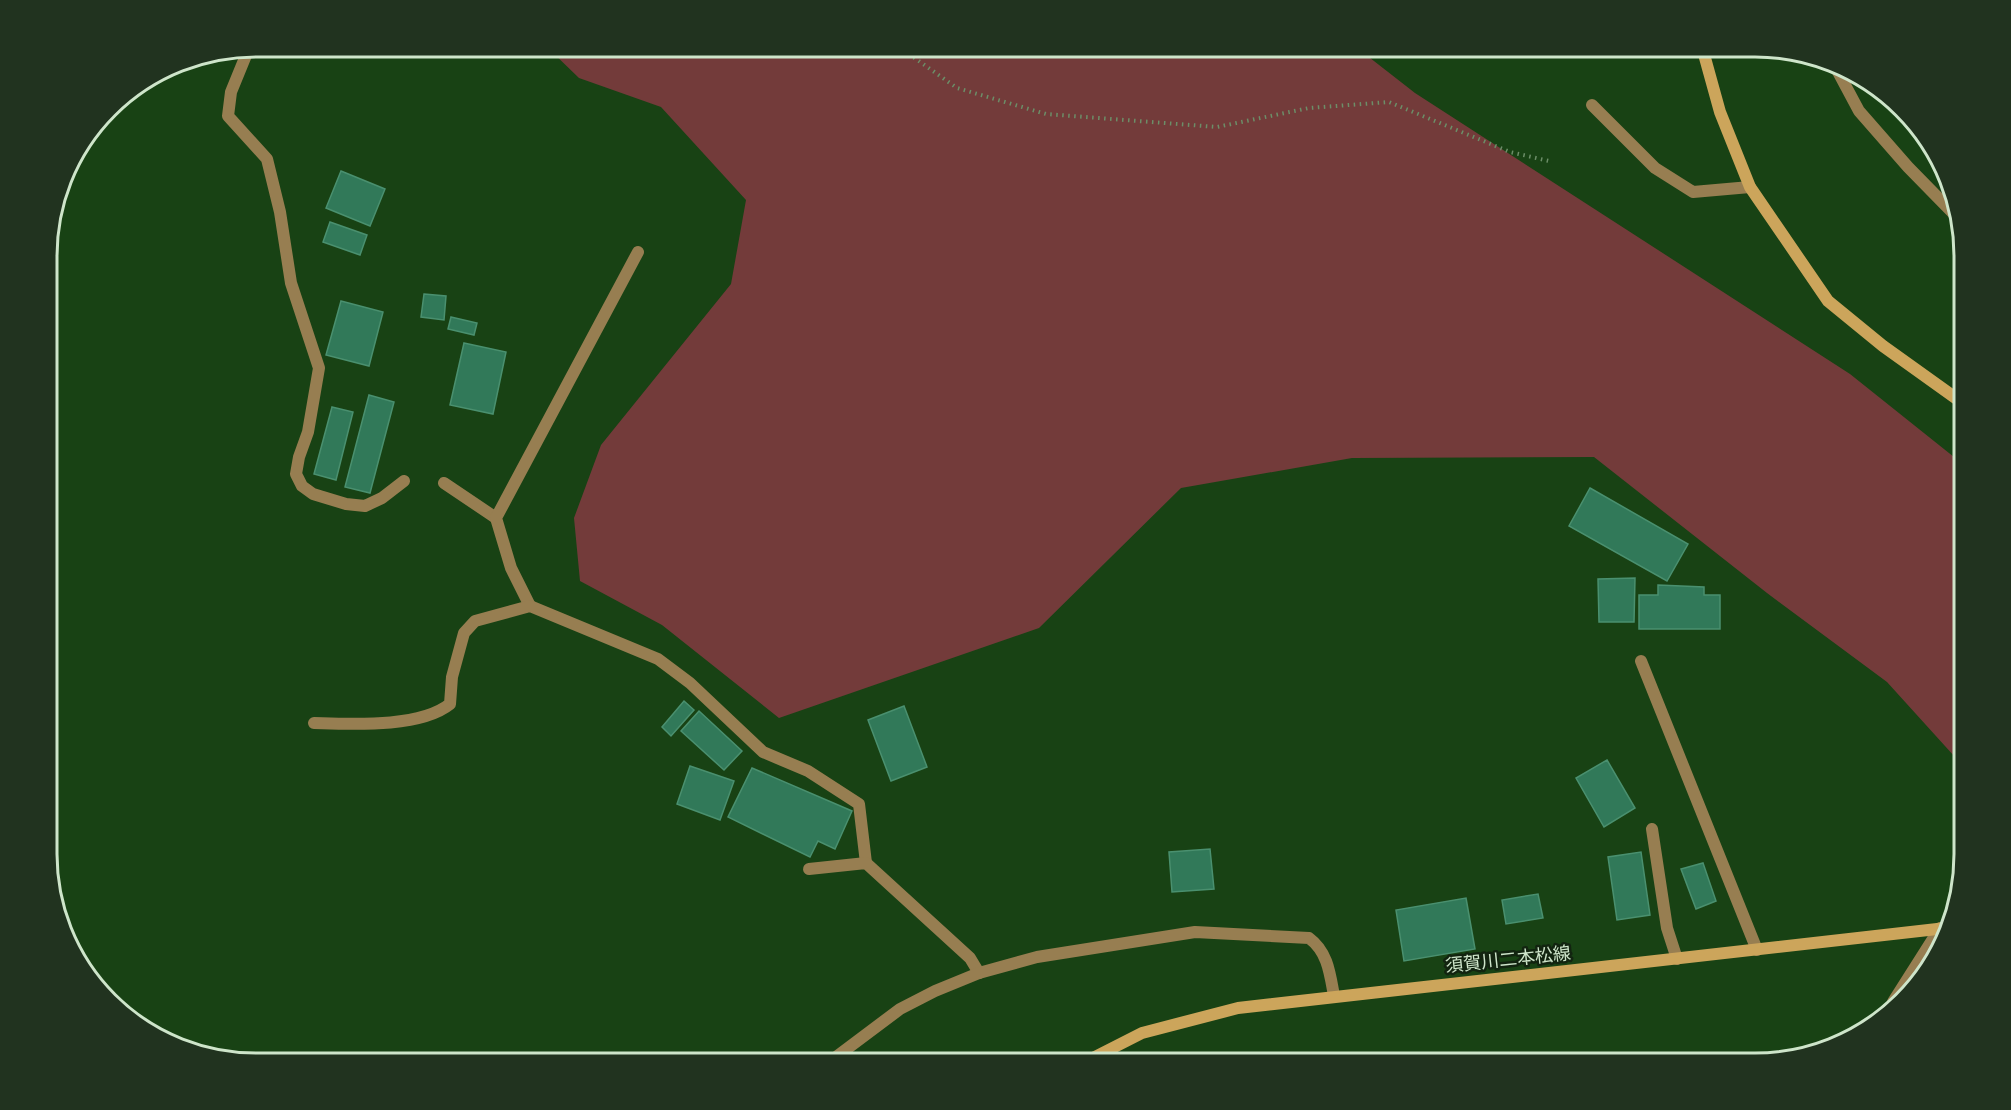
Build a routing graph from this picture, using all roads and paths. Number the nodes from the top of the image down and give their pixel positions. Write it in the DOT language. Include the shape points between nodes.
graph roads {
  1 [pos="915,57"];
  2 [pos="1705,57"];
  3 [pos="245,58"];
  4 [pos="1841,77"];
  5 [pos="1592,105"];
  6 [pos="1550,161"];
  7 [pos="1750,187"];
  8 [pos="1947,207"];
  9 [pos="638,252"];
  10 [pos="1954,397"];
  11 [pos="404,481"];
  12 [pos="444,483"];
  13 [pos="496,518"];
  14 [pos="531,606"];
  15 [pos="1641,661"];
  16 [pos="314,723"];
  17 [pos="1652,829"];
  18 [pos="866,863"];
  19 [pos="809,868"];
  20 [pos="1939,929"];
  21 [pos="1929,948"];
  22 [pos="1757,950"];
  23 [pos="1677,959"];
  24 [pos="979,973"];
  25 [pos="1903,987"];
  26 [pos="1334,996"];
  27 [pos="841,1053"];
  28 [pos="1103,1053"];
  1 -- 6 [label="path" via="957,88 1046,114 1216,127 1309,108 1389,102 1510,152"];
  2 -- 7 [label="main road" via="1720,112"];
  3 -- 11 [label="street" via="231,92 228,116 267,159 291,283 319,368 296,474 302,486 313,494 365,506"];
  4 -- 8 [label="street" via="1859,111"];
  5 -- 7 [label="street" via="1655,168 1693,192"];
  7 -- 10 [label="main road" via="1828,301"];
  9 -- 13 [label="street"];
  12 -- 13 [label="street"];
  13 -- 14 [label="street" via="511,568"];
  14 -- 16 [label="street" via="475,621 464,633 452,677 450,704 439,713 375,724"];
  14 -- 18 [label="street" via="658,659 690,683 764,752 808,771 860,804"];
  15 -- 22 [label="street"];
  17 -- 23 [label="street" via="1667,928"];
  18 -- 19 [label="street"];
  18 -- 24 [label="street" via="970,958"];
  20 -- 22 [label="main road, 須賀川二本松線"];
  21 -- 25 [label="street"];
  22 -- 23 [label="main road, 須賀川二本松線"];
  23 -- 26 [label="main road, 須賀川二本松線"];
  24 -- 26 [label="street" via="1037,957 1195,932 1309,938 1319,946 1328,964"];
  24 -- 27 [label="street" via="900,1009"];
  26 -- 28 [label="main road, 須賀川二本松線" via="1197,1017 1142,1033"];
}
